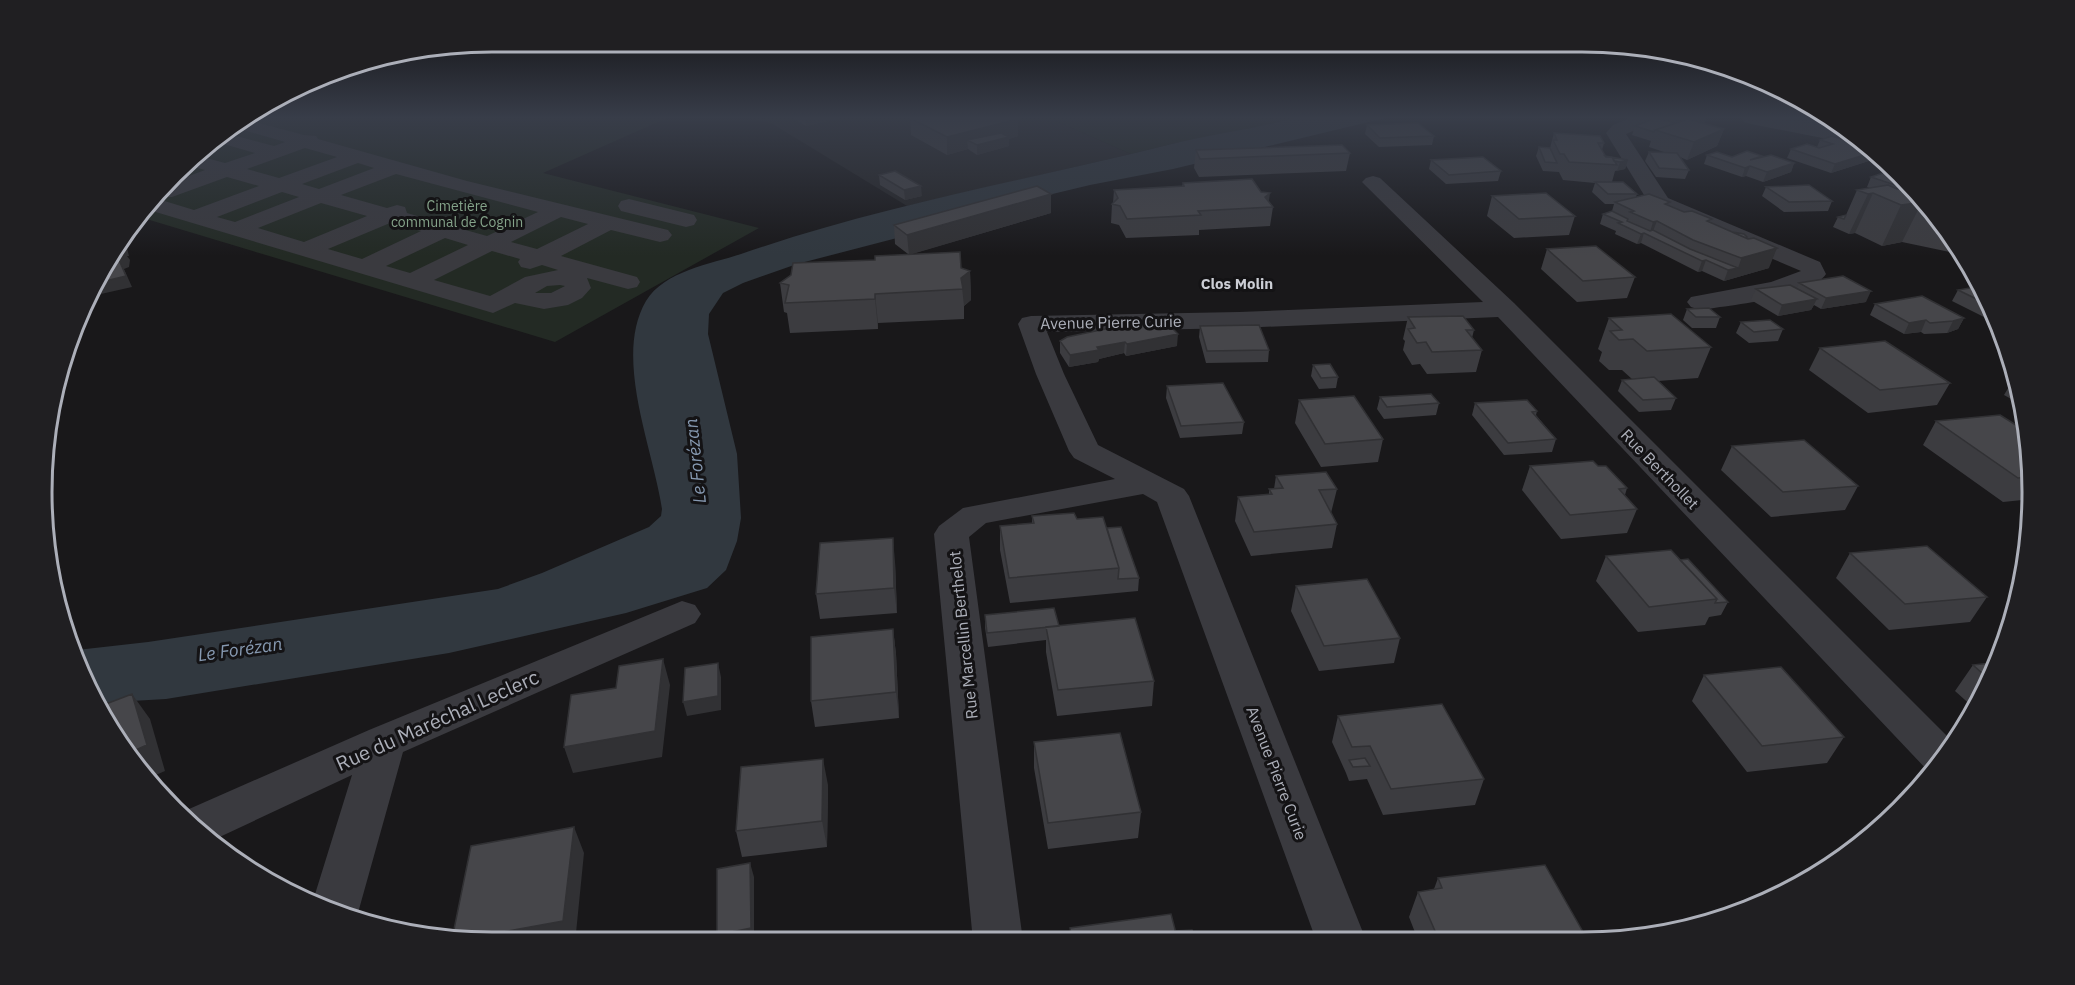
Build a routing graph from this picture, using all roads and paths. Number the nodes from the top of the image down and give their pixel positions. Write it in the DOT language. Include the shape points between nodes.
graph roads {
  1 [pos="254,164"];
  2 [pos="365,164"];
  3 [pos="365,164"];
  4 [pos="375,164"];
  5 [pos="1635,164"];
  6 [pos="383,168"];
  7 [pos="259,181"];
  8 [pos="1373,182"];
  9 [pos="533,204"];
  10 [pos="479,206"];
  11 [pos="559,210"];
  12 [pos="607,211"];
  13 [pos="390,215"];
  14 [pos="582,216"];
  15 [pos="204,218"];
  16 [pos="686,220"];
  17 [pos="443,230"];
  18 [pos="491,243"];
  19 [pos="305,250"];
  20 [pos="514,250"];
  21 [pos="337,260"];
  22 [pos="569,265"];
  23 [pos="375,271"];
  24 [pos="535,275"];
  25 [pos="412,281"];
  26 [pos="628,282"];
  27 [pos="437,289"];
  28 [pos="463,296"];
  29 [pos="1701,302"];
  30 [pos="1505,309"];
  31 [pos="1149,483"];
  32 [pos="682,614"];
  33 [pos="384,742"];
  34 [pos="1937,753"];
  35 [pos="203,824"];
  36 [pos="337,904"];
  37 [pos="997,932"];
  38 [pos="1338,932"];
  1 -- 7 [label="street"];
  2 -- 6 [label="street"];
  3 -- 6 [label="street"];
  4 -- 6 [label="street"];
  5 -- 29 [label="street" via="1660,203 1811,267 1814,274 1802,282"];
  6 -- 7 [label="street"];
  6 -- 7 [label="street"];
  6 -- 7 [label="street"];
  6 -- 7 [label="street"];
  6 -- 10 [label="street"];
  6 -- 10 [label="street" via="461,186"];
  6 -- 13 [label="street"];
  6 -- 17 [label="street"];
  6 -- 21 [label="street"];
  7 -- 13 [label="street"];
  7 -- 15 [label="street"];
  7 -- 15 [label="street"];
  7 -- 15 [label="street"];
  7 -- 15 [label="street"];
  8 -- 30 [label="street, Rue Berthollet"];
  9 -- 10 [label="street"];
  9 -- 10 [label="street" via="510,198"];
  9 -- 11 [label="street"];
  10 -- 17 [label="street"];
  10 -- 18 [label="street"];
  10 -- 23 [label="street"];
  11 -- 14 [label="street"];
  11 -- 18 [label="street"];
  12 -- 14 [label="street"];
  12 -- 16 [label="street"];
  12 -- 22 [label="street" via="648,232"];
  12 -- 24 [label="street"];
  13 -- 19 [label="street"];
  14 -- 20 [label="street"];
  15 -- 19 [label="street"];
  17 -- 23 [label="street"];
  18 -- 20 [label="street"];
  18 -- 25 [label="street"];
  19 -- 21 [label="street"];
  20 -- 24 [label="street"];
  20 -- 27 [label="street"];
  21 -- 23 [label="street"];
  22 -- 24 [label="street"];
  22 -- 26 [label="street"];
  23 -- 25 [label="street"];
  24 -- 28 [label="street"];
  24 -- 28 [label="street" via="493,305"];
  25 -- 27 [label="street"];
  27 -- 28 [label="street"];
  30 -- 31 [label="street, Avenue Pierre Curie" via="1031,324 1085,451"];
  30 -- 34 [label="street, Rue Berthollet"];
  31 -- 37 [label="street, Rue Marcellin Berthelot" via="975,515 951,534"];
  31 -- 38 [label="street, Avenue Pierre Curie" via="1172,496"];
  32 -- 33 [label="street, Rue du Maréchal Leclerc"];
  33 -- 35 [label="street, Rue du Maréchal Leclerc"];
  33 -- 36 [label="street"];
}
